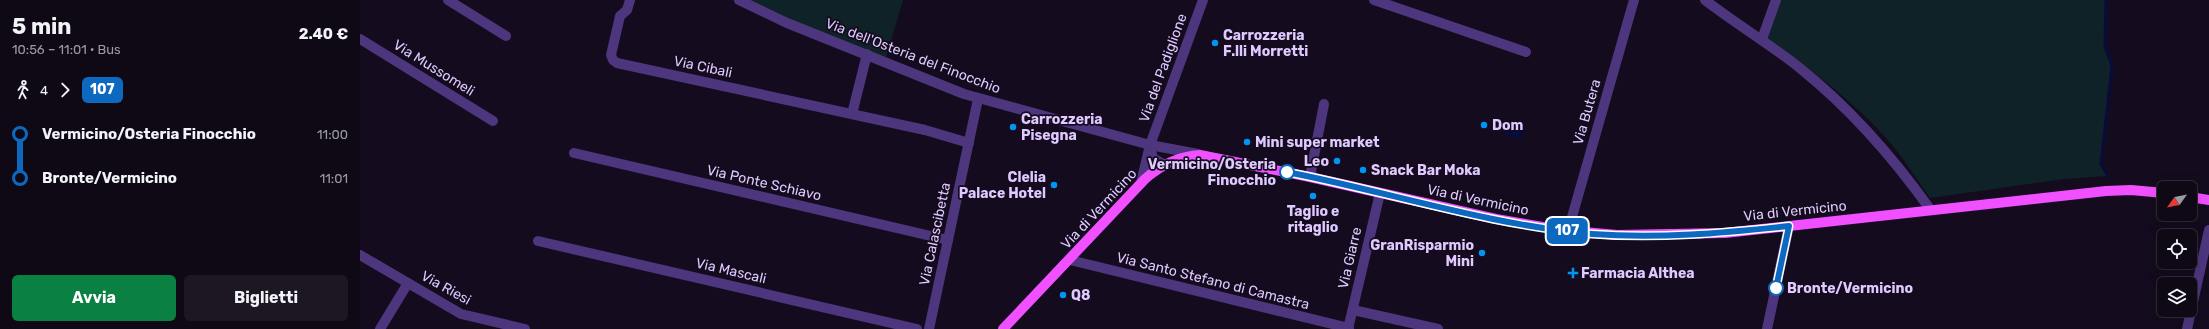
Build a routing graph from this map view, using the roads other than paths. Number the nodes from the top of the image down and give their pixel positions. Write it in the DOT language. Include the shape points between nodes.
graph roads {
  1 [pos="448,0"];
  2 [pos="630,0"];
  3 [pos="739,0"];
  4 [pos="1203,0"];
  5 [pos="1374,0"];
  6 [pos="1634,0"];
  7 [pos="1705,0"];
  8 [pos="1776,0"];
  9 [pos="506,36"];
  10 [pos="360,39"];
  11 [pos="1762,40"];
  12 [pos="1526,52"];
  13 [pos="867,54"];
  14 [pos="978,99"];
  15 [pos="1324,104"];
  16 [pos="852,114"];
  17 [pos="493,121"];
  18 [pos="969,143"];
  19 [pos="1150,145"];
  20 [pos="574,153"];
  21 [pos="1200,155"];
  22 [pos="1165,164"];
  23 [pos="1310,176"];
  24 [pos="1141,183"];
  25 [pos="2157,192"];
  26 [pos="1380,193"];
  27 [pos="2197,198"];
  28 [pos="2209,200"];
  29 [pos="1930,209"];
  30 [pos="1789,226"];
  31 [pos="2209,230"];
  32 [pos="1568,231"];
  33 [pos="948,240"];
  34 [pos="538,241"];
  35 [pos="360,255"];
  36 [pos="1070,260"];
  37 [pos="408,283"];
  38 [pos="1353,310"];
  39 [pos="380,329"];
  40 [pos="525,329"];
  41 [pos="917,329"];
  42 [pos="929,329"];
  43 [pos="1003,329"];
  44 [pos="1349,329"];
  45 [pos="1438,329"];
  46 [pos="1767,329"];
  47 [pos="2187,329"];
  1 -- 9 [label="street"];
  2 -- 16 [label="street, Via Cibali" via="627,10 620,16 611,55 614,61"];
  3 -- 13 [label="street, Via dell'Osteria del Finocchio" via="787,23"];
  4 -- 19 [label="street, Via del Padiglione"];
  5 -- 12 [label="street"];
  6 -- 32 [label="street, Via Butera"];
  7 -- 11 [label="street"];
  8 -- 11 [label="street"];
  10 -- 17 [label="street, Via Mussomeli"];
  11 -- 29 [label="street" via="1856,117 1890,155"];
  13 -- 14 [label="street, Via dell'Osteria del Finocchio"];
  13 -- 16 [label="street"];
  14 -- 18 [label="street, Via Calascibetta"];
  14 -- 19 [label="street, Via dell'Osteria del Finocchio"];
  15 -- 23 [label="street"];
  16 -- 18 [label="street, Via Cibali" via="925,130"];
  18 -- 33 [label="street, Via Calascibetta"];
  19 -- 21 [label="street, Via dell'Osteria del Finocchio"];
  19 -- 22 [label="street" via="1153,158"];
  19 -- 24 [label="street, Via del Padiglione"];
  20 -- 33 [label="street, Via Ponte Schiavo"];
  21 -- 22 [label="main road, Via di Vermicino" via="1187,156"];
  21 -- 23 [label="main road, Via di Vermicino"];
  22 -- 24 [label="main road, Via di Vermicino"];
  23 -- 26 [label="main road, Via di Vermicino"];
  24 -- 36 [label="main road, Via di Vermicino"];
  25 -- 29 [label="main road, Via di Vermicino" via="2106,191"];
  26 -- 32 [label="main road, Via di Vermicino" via="1496,219"];
  26 -- 38 [label="street, Via Giarre"];
  27 -- 28 [label="main road"];
  29 -- 30 [label="main road, Via di Vermicino"];
  30 -- 32 [label="main road, Via di Vermicino" via="1711,234 1668,235 1617,235"];
  30 -- 46 [label="street"];
  31 -- 47 [label="street"];
  33 -- 42 [label="street, Via Calascibetta"];
  34 -- 41 [label="street, Via Mascali"];
  35 -- 37 [label="street, Via Riesi"];
  36 -- 43 [label="main road, Via di Vermicino"];
  36 -- 44 [label="street, Via Santo Stefano di Camastra"];
  37 -- 39 [label="street"];
  37 -- 40 [label="street, Via Riesi" via="466,316"];
  38 -- 44 [label="street, Via Giarre"];
  38 -- 45 [label="street"];
}
